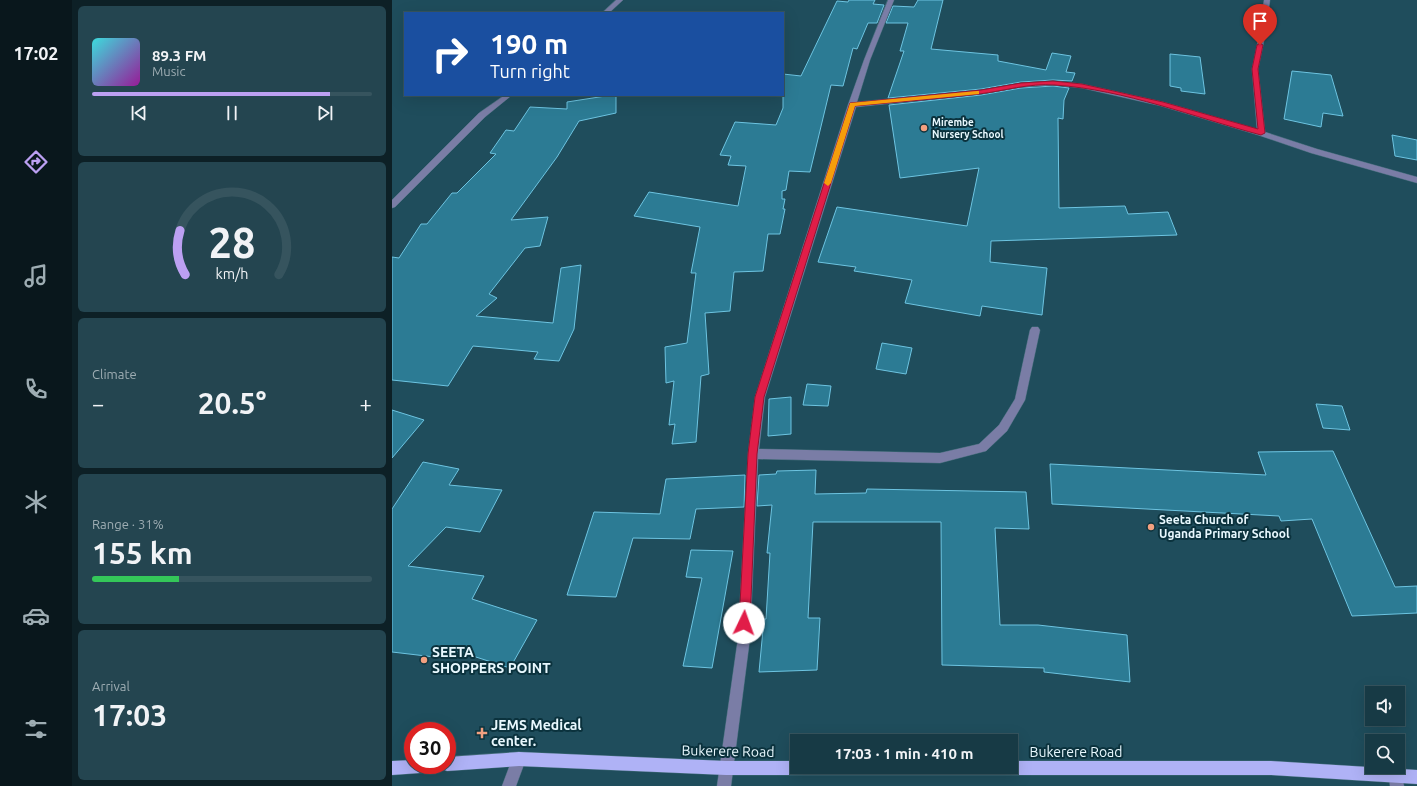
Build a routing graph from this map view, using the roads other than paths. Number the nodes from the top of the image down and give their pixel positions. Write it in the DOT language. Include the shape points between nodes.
graph roads {
  1 [pos="620,0"];
  2 [pos="891,0"];
  3 [pos="1267,0"];
  4 [pos="606,12"];
  5 [pos="508,96"];
  6 [pos="852,105"];
  7 [pos="1261,133"];
  8 [pos="1417,180"];
  9 [pos="392,205"];
  10 [pos="1035,330"];
  11 [pos="753,454"];
  12 [pos="518,759"];
  13 [pos="456,763"];
  14 [pos="404,767"];
  15 [pos="392,768"];
  16 [pos="726,768"];
  17 [pos="1417,777"];
  18 [pos="1397,781"];
  19 [pos="509,786"];
  20 [pos="724,786"];
  1 -- 4 [label="street"];
  2 -- 6 [label="street"];
  3 -- 7 [label="street" via="1255,69"];
  5 -- 9 [label="street" via="482,115"];
  6 -- 7 [label="street" via="1053,83 1082,86 1163,104"];
  6 -- 11 [label="street" via="760,397"];
  7 -- 8 [label="street"];
  10 -- 11 [label="street" via="1020,400 1003,428 982,448 940,458"];
  11 -- 16 [label="street" via="744,638"];
  12 -- 13 [label="main road, Bukerere Road"];
  12 -- 16 [label="main road, Bukerere Road"];
  12 -- 19 [label="street"];
  14 -- 15 [label="main road"];
  16 -- 18 [label="main road, Bukerere Road" via="1271,768"];
  16 -- 20 [label="street"];
  17 -- 18 [label="main road, Bukerere Road"];
}
